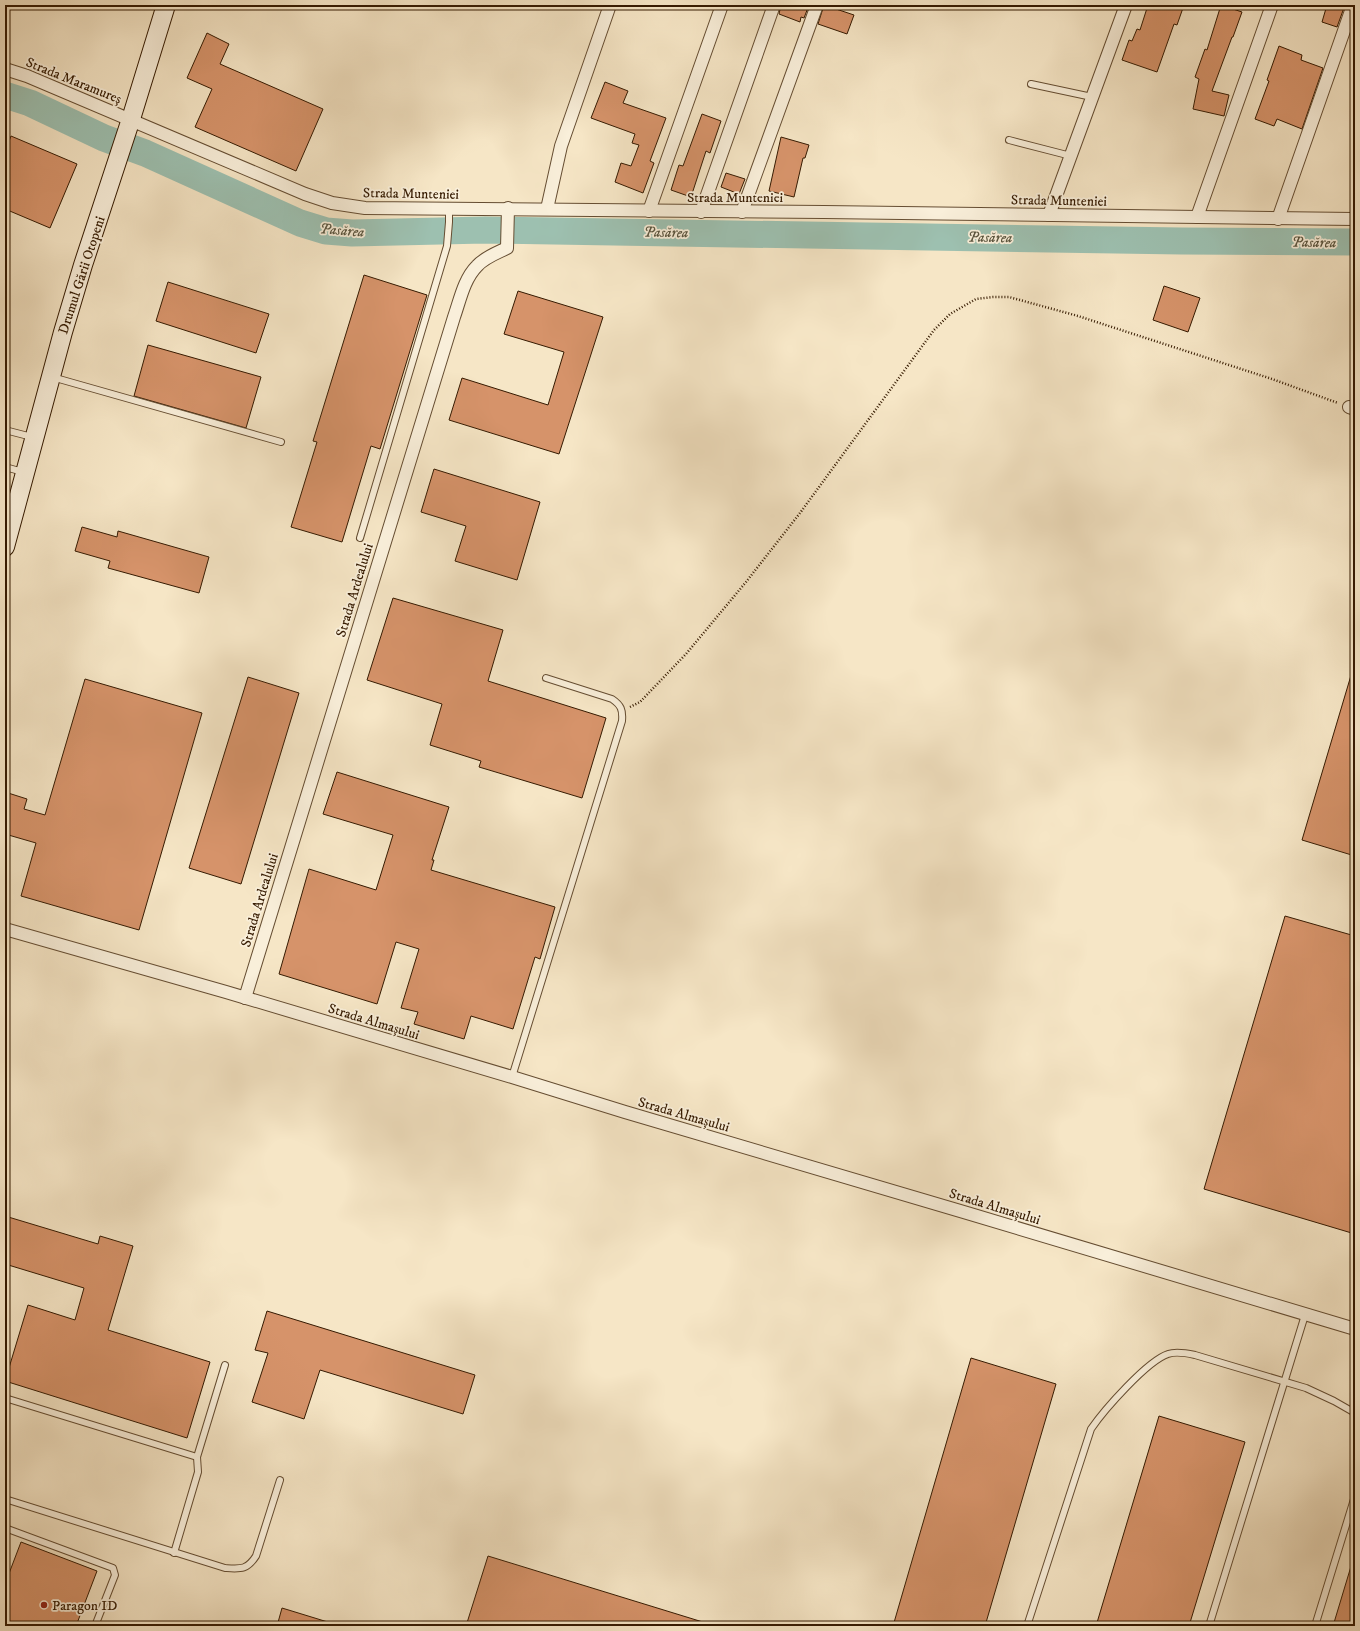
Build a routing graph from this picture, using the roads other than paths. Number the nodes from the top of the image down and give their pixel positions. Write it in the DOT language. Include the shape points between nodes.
graph roads {
  1 [pos="166,5"];
  2 [pos="610,5"];
  3 [pos="722,5"];
  4 [pos="774,5"];
  5 [pos="817,5"];
  6 [pos="1126,5"];
  7 [pos="1272,5"];
  8 [pos="1353,5"];
  9 [pos="5,69"];
  10 [pos="1031,84"];
  11 [pos="1092,97"];
  12 [pos="132,119"];
  13 [pos="1009,140"];
  14 [pos="1071,156"];
  15 [pos="449,209"];
  16 [pos="547,209"];
  17 [pos="648,211"];
  18 [pos="702,212"];
  19 [pos="742,212"];
  20 [pos="508,213"];
  21 [pos="1050,215"];
  22 [pos="1197,217"];
  23 [pos="1278,219"];
  24 [pos="1355,219"];
  25 [pos="50,377"];
  26 [pos="5,430"];
  27 [pos="34,438"];
  28 [pos="281,442"];
  29 [pos="5,468"];
  30 [pos="25,473"];
  31 [pos="360,538"];
  32 [pos="5,547"];
  33 [pos="546,678"];
  34 [pos="5,929"];
  35 [pos="245,998"];
  36 [pos="512,1077"];
  37 [pos="1305,1315"];
  38 [pos="1355,1329"];
  39 [pos="225,1365"];
  40 [pos="1284,1382"];
  41 [pos="5,1398"];
  42 [pos="1355,1413"];
  43 [pos="197,1456"];
  44 [pos="280,1480"];
  45 [pos="1355,1496"];
  46 [pos="5,1499"];
  47 [pos="5,1528"];
  48 [pos="174,1552"];
  49 [pos="95,1626"];
  50 [pos="1027,1626"];
  51 [pos="1209,1626"];
  52 [pos="1315,1626"];
  1 -- 12 [label="main road, Drumul Gării Otopeni"];
  2 -- 16 [label="street" via="561,146"];
  3 -- 17 [label="street"];
  4 -- 18 [label="street"];
  5 -- 19 [label="street"];
  6 -- 11 [label="street"];
  7 -- 22 [label="street"];
  8 -- 23 [label="street"];
  9 -- 12 [label="street, Strada Maramureș"];
  10 -- 11 [label="lane"];
  11 -- 14 [label="street"];
  12 -- 15 [label="street, Strada Munteniei" via="305,194 332,203 365,208"];
  12 -- 25 [label="main road, Drumul Gării Otopeni" via="81,272"];
  13 -- 14 [label="lane"];
  14 -- 21 [label="street"];
  15 -- 20 [label="street, Strada Munteniei"];
  15 -- 31 [label="lane" via="447,246"];
  16 -- 17 [label="street, Strada Munteniei"];
  16 -- 20 [label="street, Strada Munteniei"];
  17 -- 18 [label="street, Strada Munteniei"];
  18 -- 19 [label="street, Strada Munteniei"];
  19 -- 21 [label="street, Strada Munteniei"];
  20 -- 35 [label="street, Strada Ardealului" via="507,248 477,266 467,280"];
  21 -- 22 [label="street, Strada Munteniei"];
  22 -- 23 [label="street, Strada Munteniei"];
  23 -- 24 [label="street, Strada Munteniei"];
  25 -- 27 [label="main road, Drumul Gării Otopeni"];
  25 -- 28 [label="lane"];
  26 -- 27 [label="lane"];
  27 -- 30 [label="main road, Drumul Gării Otopeni"];
  29 -- 30 [label="lane"];
  30 -- 32 [label="main road, Drumul Gării Otopeni"];
  33 -- 36 [label="lane" via="612,699 620,704 623,711"];
  34 -- 35 [label="street, Strada Almașului"];
  35 -- 36 [label="street, Strada Almașului"];
  36 -- 37 [label="street, Strada Almașului"];
  37 -- 38 [label="street, Strada Almașului"];
  37 -- 40 [label="lane"];
  39 -- 43 [label="lane"];
  40 -- 42 [label="lane" via="1306,1388"];
  40 -- 50 [label="lane" via="1195,1354 1180,1353 1167,1354 1141,1373 1105,1409 1091,1429"];
  40 -- 51 [label="lane"];
  41 -- 43 [label="lane"];
  43 -- 48 [label="lane" via="198,1472"];
  44 -- 48 [label="lane" via="256,1556 251,1564 242,1569 225,1568"];
  45 -- 52 [label="lane"];
  46 -- 48 [label="lane"];
  47 -- 49 [label="lane" via="113,1568 115,1575"];
}
